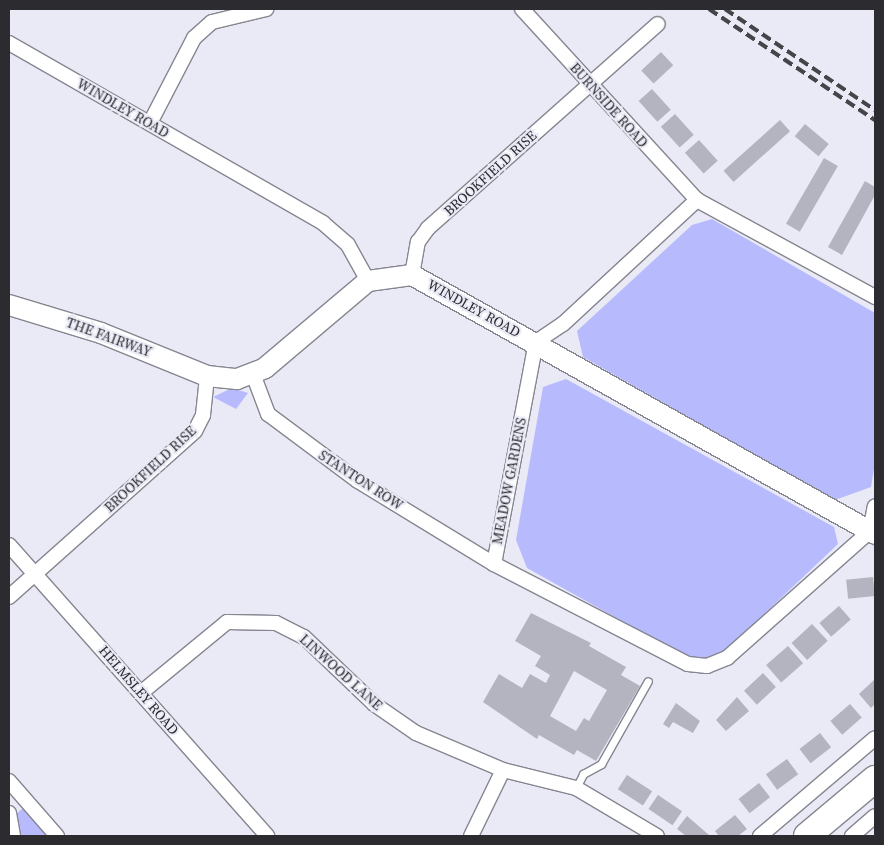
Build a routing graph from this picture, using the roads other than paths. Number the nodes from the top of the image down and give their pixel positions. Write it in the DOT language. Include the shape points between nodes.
graph roads {
  1 [pos="266,9"];
  2 [pos="522,9"];
  3 [pos="658,24"];
  4 [pos="9,43"];
  5 [pos="590,84"];
  6 [pos="150,123"];
  7 [pos="697,200"];
  8 [pos="412,275"];
  9 [pos="368,281"];
  10 [pos="875,297"];
  11 [pos="9,305"];
  12 [pos="536,342"];
  13 [pos="253,374"];
  14 [pos="208,376"];
  15 [pos="875,506"];
  16 [pos="872,533"];
  17 [pos="9,545"];
  18 [pos="494,564"];
  19 [pos="35,573"];
  20 [pos="9,597"];
  21 [pos="648,681"];
  22 [pos="142,692"];
  23 [pos="875,738"];
  24 [pos="503,770"];
  25 [pos="875,779"];
  26 [pos="9,781"];
  27 [pos="576,788"];
  28 [pos="9,813"];
  29 [pos="875,816"];
  30 [pos="13,836"];
  31 [pos="58,836"];
  32 [pos="267,836"];
  33 [pos="471,836"];
  34 [pos="657,836"];
  35 [pos="760,836"];
  36 [pos="807,836"];
  37 [pos="852,836"];
  1 -- 6 [label="street" via="212,22 194,38"];
  2 -- 5 [label="street, BURNSIDE ROAD"];
  3 -- 5 [label="street, BROOKFIELD RISE"];
  4 -- 6 [label="street, WINDLEY ROAD"];
  5 -- 7 [label="street, BURNSIDE ROAD"];
  5 -- 8 [label="street, BROOKFIELD RISE" via="428,228 418,242"];
  6 -- 9 [label="street, WINDLEY ROAD" via="323,223 348,245"];
  7 -- 10 [label="street"];
  7 -- 12 [label="street" via="563,324"];
  8 -- 9 [label="street, WINDLEY ROAD"];
  8 -- 12 [label="street, WINDLEY ROAD"];
  9 -- 13 [label="street"];
  11 -- 14 [label="street, THE FAIRWAY" via="101,333"];
  12 -- 16 [label="street, WINDLEY ROAD"];
  12 -- 18 [label="street, MEADOW GARDENS"];
  13 -- 14 [label="street" via="237,379"];
  13 -- 18 [label="street, STANTON ROW" via="262,403 277,422 358,481"];
  14 -- 19 [label="street, BROOKFIELD RISE" via="203,415 195,431"];
  15 -- 16 [label="street"];
  16 -- 18 [label="street, MEADOW GARDENS" via="727,658 707,666 688,664"];
  17 -- 19 [label="street, HELMSLEY ROAD"];
  19 -- 20 [label="street, BROOKFIELD RISE"];
  19 -- 22 [label="street, HELMSLEY ROAD"];
  21 -- 27 [label="lane" via="601,764 583,774"];
  22 -- 24 [label="street, LINWOOD LANE" via="227,622 276,623 304,636 397,721"];
  22 -- 32 [label="street, HELMSLEY ROAD"];
  23 -- 35 [label="street"];
  24 -- 27 [label="street, LINWOOD LANE"];
  24 -- 33 [label="street"];
  25 -- 36 [label="highway"];
  26 -- 31 [label="street"];
  27 -- 34 [label="street, LINWOOD LANE"];
  28 -- 30 [label="street"];
  29 -- 37 [label="street"];
}
